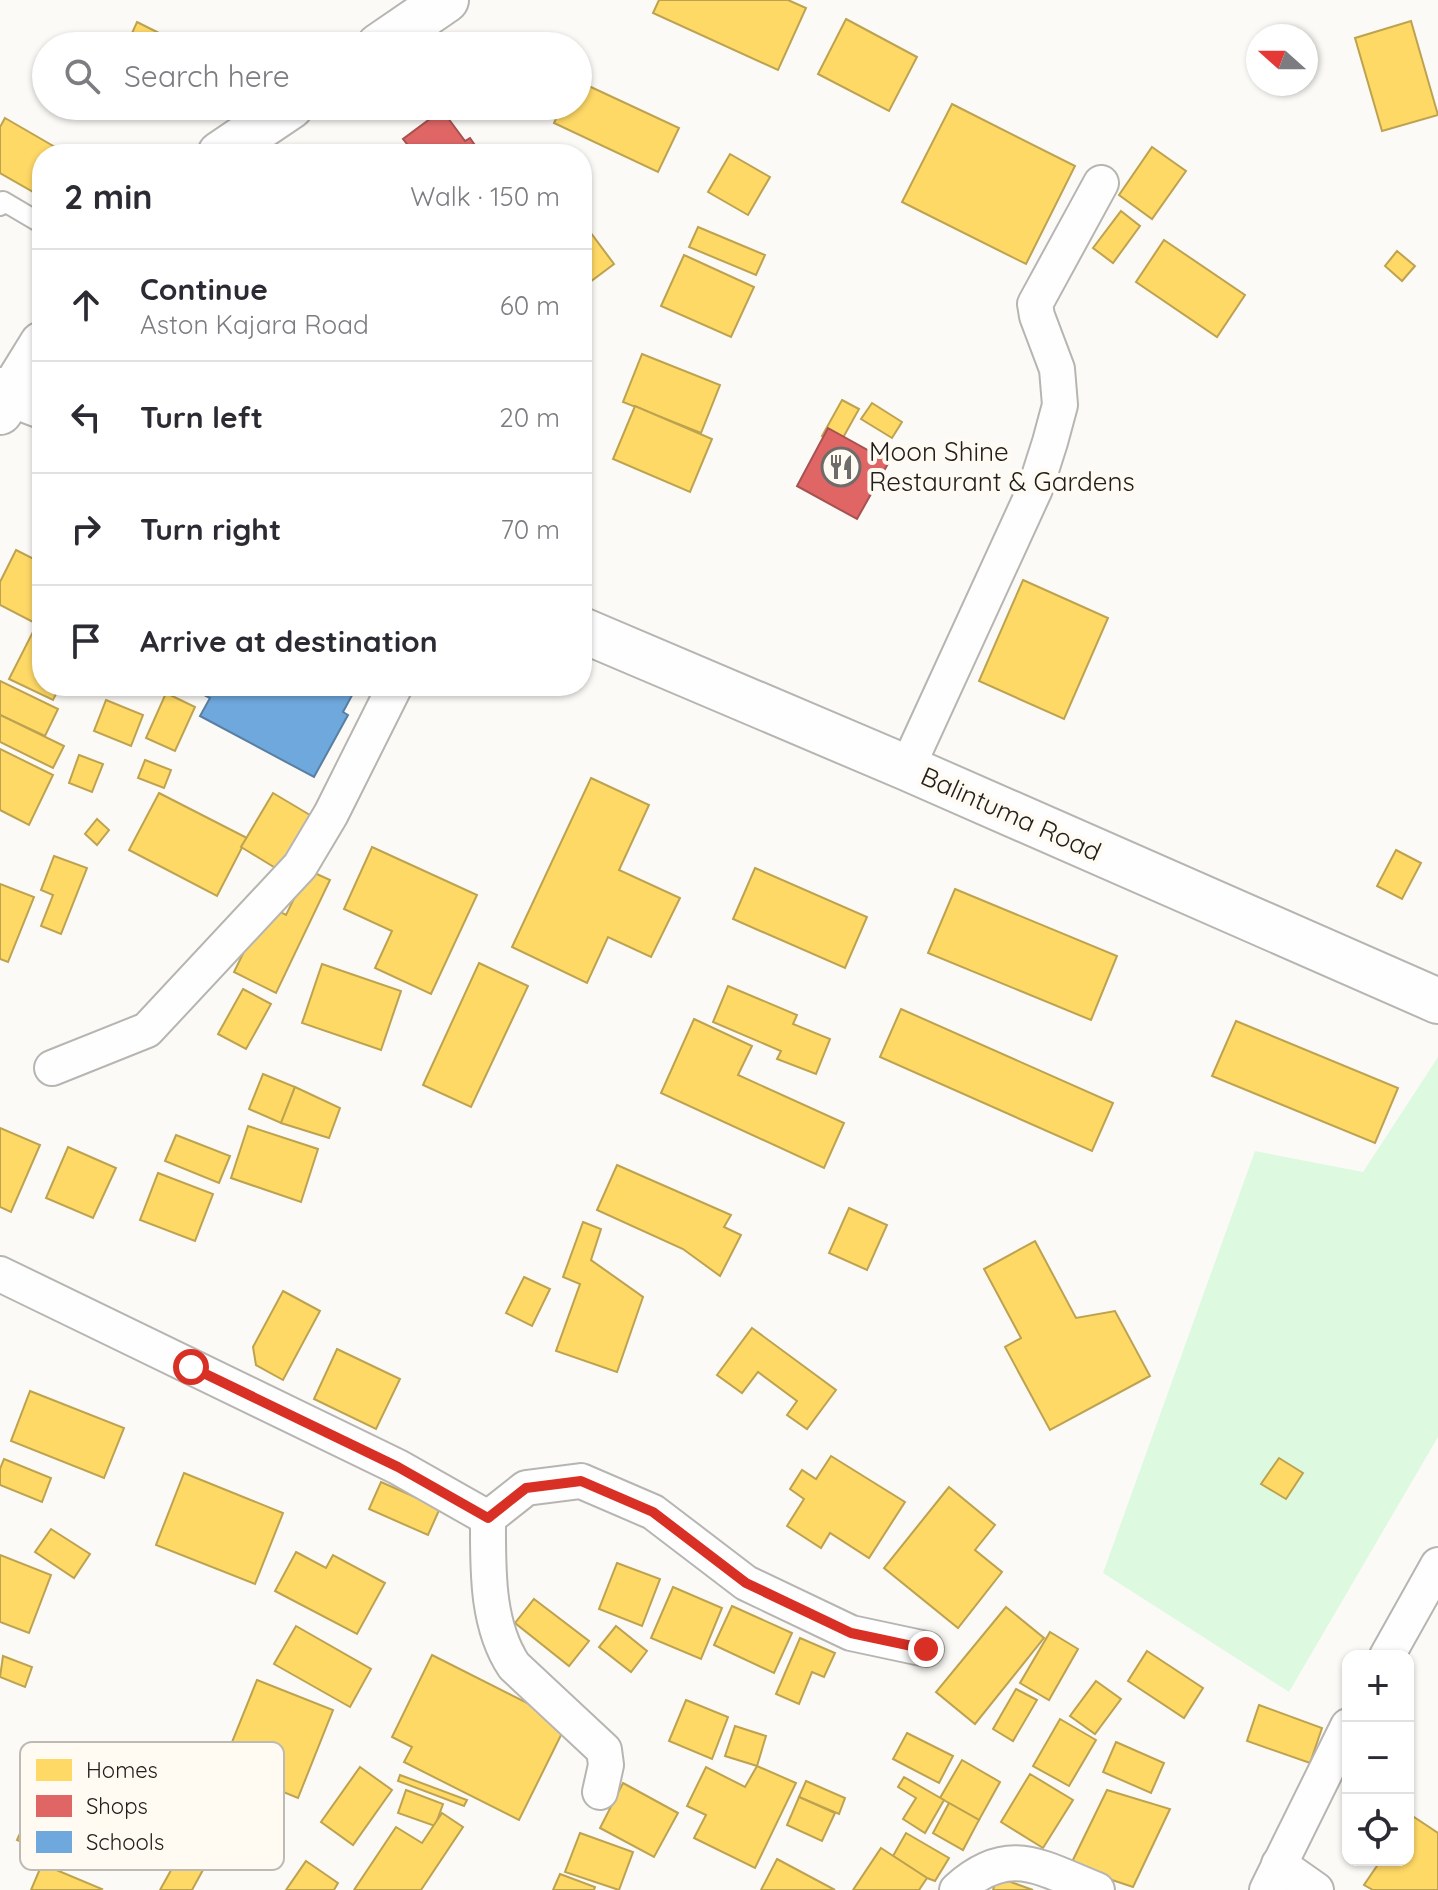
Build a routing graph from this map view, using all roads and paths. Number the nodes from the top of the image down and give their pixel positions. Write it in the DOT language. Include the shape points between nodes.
graph roads {
  1 [pos="446,0"];
  2 [pos="399,32"];
  3 [pos="270,120"];
  4 [pos="235,144"];
  5 [pos="1101,183"];
  6 [pos="0,206"];
  7 [pos="32,218"];
  8 [pos="32,364"];
  9 [pos="14,401"];
  10 [pos="592,634"];
  11 [pos="390,696"];
  12 [pos="907,768"];
  13 [pos="1438,1001"];
  14 [pos="52,1068"];
  15 [pos="0,1274"];
  16 [pos="488,1518"];
  17 [pos="1438,1565"];
  18 [pos="926,1649"];
  19 [pos="1390,1650"];
  20 [pos="1342,1738"];
  21 [pos="600,1792"];
  22 [pos="1273,1877"];
  23 [pos="957,1890"];
  24 [pos="1097,1890"];
  25 [pos="1316,1890"];
  1 -- 2 [label="main road"];
  3 -- 4 [label="main road"];
  5 -- 12 [label="street" via="1035,304 1057,369 1060,405 1035,489"];
  6 -- 7 [label="lane" via="3,201"];
  8 -- 9 [label="main road"];
  10 -- 12 [label="main road, Balintuma Road"];
  11 -- 14 [label="street" via="300,866 147,1030"];
  12 -- 13 [label="main road, Balintuma Road"];
  15 -- 16 [label="street" via="398,1467"];
  16 -- 18 [label="street" via="526,1488 581,1481 653,1512 746,1583 851,1633"];
  16 -- 21 [label="street" via="489,1577 505,1653 604,1750"];
  17 -- 19 [label="street"];
  20 -- 22 [label="street"];
  22 -- 25 [label="street"];
  23 -- 24 [label="street" via="999,1864 1031,1863"];
}
